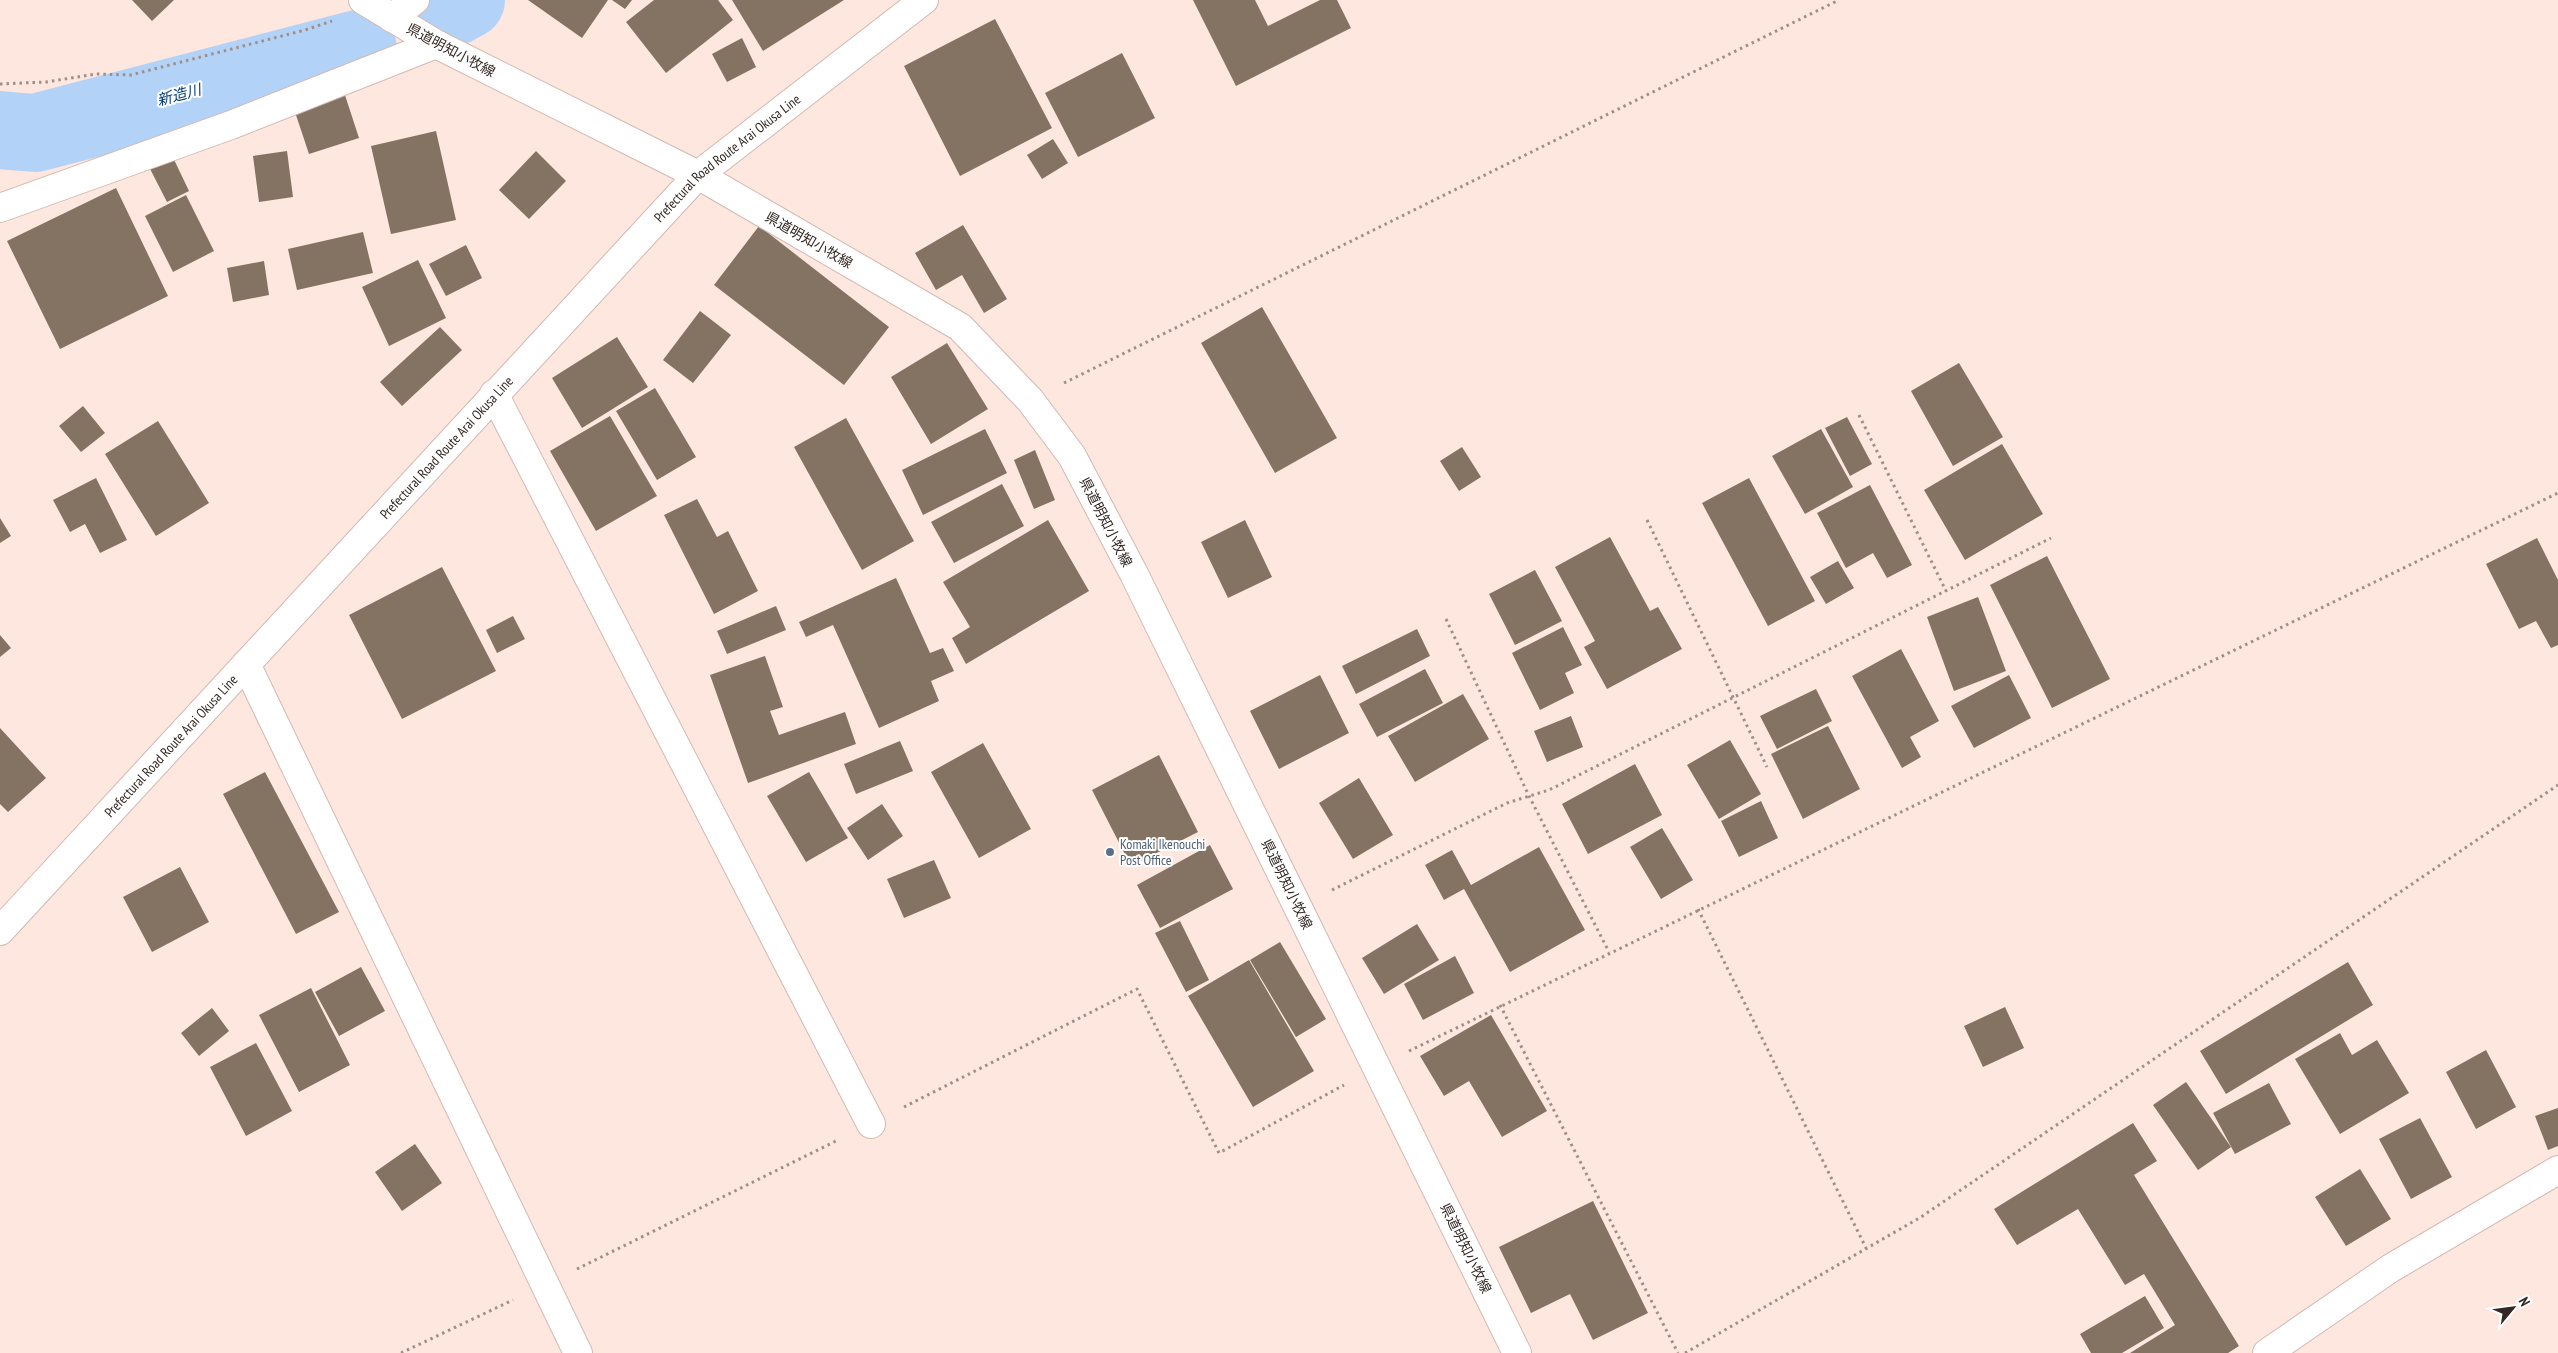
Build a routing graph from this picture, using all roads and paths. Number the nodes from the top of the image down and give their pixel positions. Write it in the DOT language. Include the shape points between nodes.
graph roads {
  1 [pos="415,0"];
  2 [pos="924,0"];
  3 [pos="1839,0"];
  4 [pos="376,8"];
  5 [pos="436,44"];
  6 [pos="0,84"];
  7 [pos="698,175"];
  8 [pos="0,208"];
  9 [pos="494,394"];
  10 [pos="1030,400"];
  11 [pos="1858,415"];
  12 [pos="2558,493"];
  13 [pos="1647,520"];
  14 [pos="2051,538"];
  15 [pos="1946,591"];
  16 [pos="1446,619"];
  17 [pos="246,664"];
  18 [pos="1734,698"];
  19 [pos="1767,767"];
  20 [pos="2558,785"];
  21 [pos="1529,796"];
  22 [pos="1298,907"];
  23 [pos="1698,909"];
  24 [pos="0,931"];
  25 [pos="1609,952"];
  26 [pos="1500,1005"];
  27 [pos="1377,1067"];
  28 [pos="871,1124"];
  29 [pos="2558,1170"];
  30 [pos="1866,1248"];
  31 [pos="545,1285"];
  32 [pos="401,1353"];
  33 [pos="578,1353"];
  34 [pos="1517,1353"];
  35 [pos="1678,1353"];
  36 [pos="1685,1353"];
  37 [pos="2267,1353"];
  1 -- 4 [label="main road"];
  2 -- 7 [label="main road, Prefectural Road Route Arai Okusa Line"];
  3 -- 10 [label="path"];
  4 -- 5 [label="main road, 県道明知小牧線"];
  4 -- 6 [label="path" via="131,75 96,74 46,82"];
  5 -- 7 [label="main road, 県道明知小牧線"];
  5 -- 8 [label="main road" via="231,124"];
  7 -- 9 [label="main road, Prefectural Road Route Arai Okusa Line"];
  7 -- 10 [label="main road, 県道明知小牧線" via="960,327"];
  9 -- 17 [label="main road, Prefectural Road Route Arai Okusa Line"];
  9 -- 28 [label="main road"];
  10 -- 22 [label="main road, 県道明知小牧線" via="1072,456 1134,574"];
  11 -- 15 [label="path"];
  12 -- 23 [label="path"];
  13 -- 18 [label="path"];
  14 -- 15 [label="path"];
  15 -- 18 [label="path"];
  16 -- 21 [label="path"];
  17 -- 24 [label="main road, Prefectural Road Route Arai Okusa Line"];
  17 -- 31 [label="main road"];
  18 -- 19 [label="path"];
  18 -- 21 [label="path" via="1549,790"];
  20 -- 30 [label="path" via="1929,1211"];
  21 -- 22 [label="path" via="1508,803"];
  21 -- 25 [label="path"];
  22 -- 27 [label="main road, 県道明知小牧線"];
  23 -- 25 [label="path"];
  23 -- 30 [label="path"];
  25 -- 26 [label="path"];
  26 -- 27 [label="path"];
  26 -- 35 [label="path"];
  27 -- 28 [label="path" via="1220,1153 1137,989"];
  27 -- 34 [label="main road, 県道明知小牧線"];
  28 -- 31 [label="path"];
  29 -- 37 [label="main road" via="2391,1268"];
  30 -- 36 [label="path"];
  31 -- 32 [label="path"];
  31 -- 33 [label="main road"];
}
